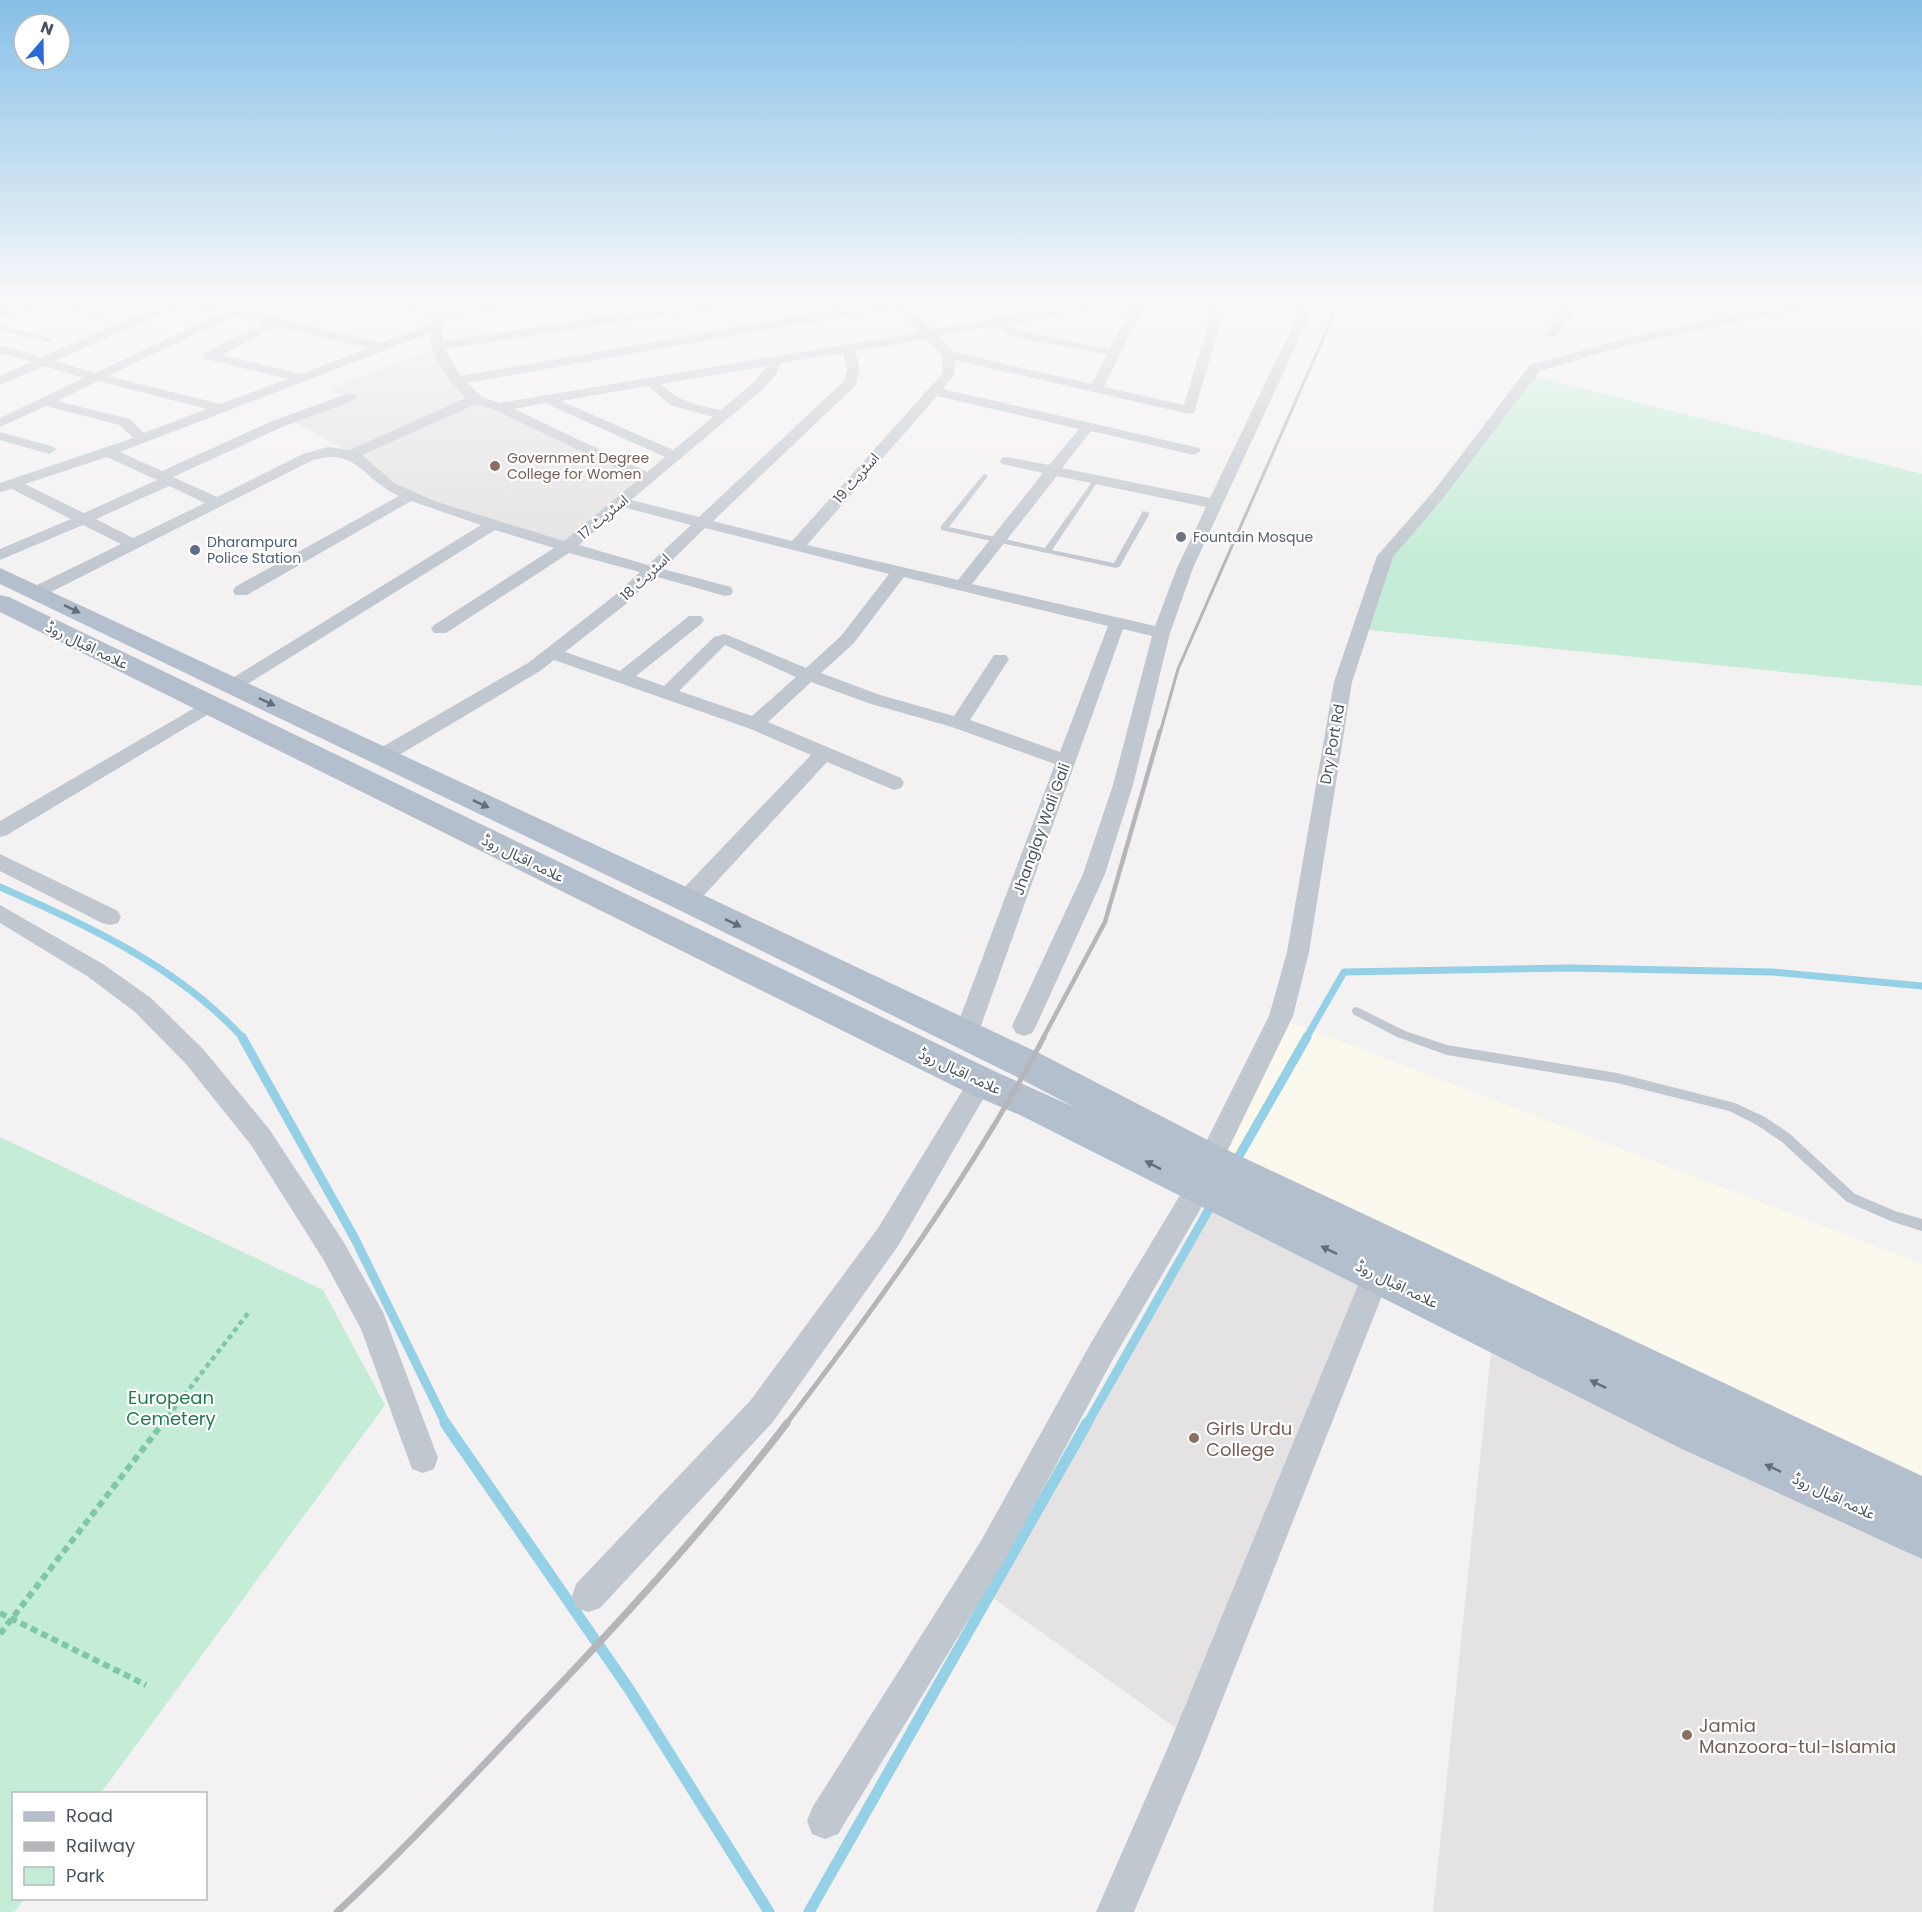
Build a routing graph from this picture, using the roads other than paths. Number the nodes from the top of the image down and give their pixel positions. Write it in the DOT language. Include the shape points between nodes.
graph roads {
  1 [pos="71,389"];
  2 [pos="146,389"];
  3 [pos="272,389"];
  4 [pos="467,389"];
  5 [pos="603,389"];
  6 [pos="658,389"];
  7 [pos="754,389"];
  8 [pos="843,389"];
  9 [pos="1106,389"];
  10 [pos="1195,389"];
  11 [pos="1267,389"];
  12 [pos="1519,389"];
  13 [pos="933,391"];
  14 [pos="350,397"];
  15 [pos="476,399"];
  16 [pos="546,399"];
  17 [pos="44,402"];
  18 [pos="500,407"];
  19 [pos="222,408"];
  20 [pos="723,415"];
  21 [pos="0,423"];
  22 [pos="1088,426"];
  23 [pos="0,436"];
  24 [pos="142,439"];
  25 [pos="49,450"];
  26 [pos="1194,450"];
  27 [pos="108,452"];
  28 [pos="352,454"];
  29 [pos="674,456"];
  30 [pos="1007,461"];
  31 [pos="1053,471"];
  32 [pos="985,476"];
  33 [pos="648,478"];
  34 [pos="164,479"];
  35 [pos="1096,480"];
  36 [pos="6,486"];
  37 [pos="411,495"];
  38 [pos="620,502"];
  39 [pos="218,503"];
  40 [pos="1215,504"];
  41 [pos="1146,513"];
  42 [pos="82,520"];
  43 [pos="702,522"];
  44 [pos="494,524"];
  45 [pos="998,541"];
  46 [pos="135,545"];
  47 [pos="796,547"];
  48 [pos="567,548"];
  49 [pos="1047,551"];
  50 [pos="0,555"];
  51 [pos="652,570"];
  52 [pos="900,572"];
  53 [pos="0,575"];
  54 [pos="962,586"];
  55 [pos="242,591"];
  56 [pos="725,591"];
  57 [pos="37,592"];
  58 [pos="0,602"];
  59 [pos="695,620"];
  60 [pos="1117,623"];
  61 [pos="440,629"];
  62 [pos="1161,633"];
  63 [pos="552,653"];
  64 [pos="1000,659"];
  65 [pos="808,675"];
  66 [pos="622,678"];
  67 [pos="667,693"];
  68 [pos="221,695"];
  69 [pos="959,723"];
  70 [pos="755,724"];
  71 [pos="824,753"];
  72 [pos="382,756"];
  73 [pos="1066,761"];
  74 [pos="894,783"];
  75 [pos="436,799"];
  76 [pos="0,830"];
  77 [pos="0,862"];
  78 [pos="687,900"];
  79 [pos="0,913"];
  80 [pos="110,917"];
  81 [pos="1357,1011"];
  82 [pos="1024,1026"];
  83 [pos="966,1034"];
  84 [pos="981,1082"];
  85 [pos="1204,1174"];
  86 [pos="1922,1225"];
  87 [pos="1377,1273"];
  88 [pos="423,1458"];
  89 [pos="1922,1500"];
  90 [pos="1922,1536"];
  91 [pos="588,1596"];
  92 [pos="825,1821"];
  93 [pos="1123,1909"];
  1 -- 17 [label="street"];
  2 -- 19 [label="street"];
  3 -- 19 [label="street"];
  4 -- 15 [label="street"];
  5 -- 16 [label="street"];
  6 -- 20 [label="street" via="680,405"];
  7 -- 20 [label="street, اسٹریٹ 17"];
  8 -- 43 [label="street, اسٹریٹ 18"];
  9 -- 10 [label="street" via="1189,410"];
  11 -- 40 [label="street"];
  12 -- 85 [label="street, Dry Port Rd" via="1438,495 1385,556 1343,682 1298,952 1281,1016"];
  13 -- 22 [label="street"];
  13 -- 47 [label="street, اسٹریٹ 19"];
  14 -- 34 [label="street" via="277,424"];
  15 -- 18 [label="street"];
  15 -- 28 [label="street"];
  16 -- 18 [label="street"];
  16 -- 29 [label="street"];
  17 -- 21 [label="street"];
  17 -- 24 [label="street" via="125,422"];
  18 -- 33 [label="street"];
  19 -- 24 [label="street"];
  20 -- 29 [label="street, اسٹریٹ 17"];
  22 -- 26 [label="street"];
  22 -- 31 [label="street"];
  23 -- 25 [label="street"];
  24 -- 27 [label="street"];
  27 -- 34 [label="street"];
  27 -- 36 [label="street"];
  28 -- 37 [label="street" via="389,486"];
  28 -- 39 [label="street" via="328,451 308,457"];
  29 -- 33 [label="street, اسٹریٹ 17"];
  30 -- 31 [label="street"];
  31 -- 35 [label="street"];
  31 -- 45 [label="street"];
  32 -- 45 [label="lane" via="944,528"];
  33 -- 38 [label="street, اسٹریٹ 17"];
  34 -- 39 [label="street"];
  34 -- 42 [label="street"];
  35 -- 40 [label="street"];
  35 -- 49 [label="lane"];
  36 -- 42 [label="street"];
  37 -- 44 [label="street"];
  37 -- 55 [label="street"];
  38 -- 43 [label="street"];
  38 -- 48 [label="street, اسٹریٹ 17"];
  39 -- 46 [label="street"];
  40 -- 62 [label="street"];
  41 -- 49 [label="lane" via="1116,566"];
  42 -- 46 [label="street"];
  42 -- 50 [label="street"];
  43 -- 47 [label="street"];
  43 -- 51 [label="street, اسٹریٹ 18"];
  44 -- 48 [label="street"];
  44 -- 68 [label="street"];
  45 -- 49 [label="lane"];
  45 -- 54 [label="street"];
  46 -- 57 [label="street"];
  47 -- 52 [label="street"];
  48 -- 51 [label="street"];
  48 -- 61 [label="street, اسٹریٹ 17"];
  51 -- 56 [label="street"];
  51 -- 63 [label="street, اسٹریٹ 18"];
  52 -- 54 [label="street"];
  52 -- 65 [label="street" via="847,640"];
  53 -- 57 [label="main road, علامہ اقبال روڈ"];
  54 -- 60 [label="street"];
  57 -- 68 [label="main road, علامہ اقبال روڈ, one-way"];
  58 -- 68 [label="main road, علامہ اقبال روڈ"];
  59 -- 66 [label="street"];
  60 -- 62 [label="street"];
  60 -- 73 [label="street, Jhanglay Wali Gali"];
  62 -- 82 [label="street" via="1123,785 1094,874"];
  63 -- 66 [label="street"];
  63 -- 72 [label="street, اسٹریٹ 18"];
  64 -- 69 [label="street"];
  65 -- 67 [label="street" via="725,639"];
  65 -- 69 [label="street"];
  65 -- 70 [label="street"];
  66 -- 67 [label="street"];
  67 -- 70 [label="street"];
  68 -- 72 [label="main road, علامہ اقبال روڈ, one-way"];
  68 -- 75 [label="main road, علامہ اقبال روڈ"];
  68 -- 76 [label="street"];
  69 -- 73 [label="street"];
  70 -- 71 [label="street"];
  71 -- 74 [label="street"];
  71 -- 78 [label="street"];
  72 -- 75 [label="main road, علامہ اقبال روڈ"];
  73 -- 83 [label="street, Jhanglay Wali Gali"];
  75 -- 78 [label="main road, علامہ اقبال روڈ, one-way"];
  75 -- 84 [label="main road, علامہ اقبال روڈ"];
  77 -- 80 [label="street"];
  78 -- 83 [label="main road, علامہ اقبال روڈ, one-way"];
  79 -- 88 [label="street" via="95,970 143,1005 195,1057 260,1137 333,1250 373,1322"];
  81 -- 86 [label="lane" via="1401,1034 1448,1050 1617,1078 1731,1107 1786,1138 1851,1198"];
  83 -- 85 [label="main road, علامہ اقبال روڈ"];
  85 -- 84 [label="main road, علامہ اقبال روڈ, one-way"];
  84 -- 91 [label="street" via="888,1237 761,1412"];
  87 -- 85 [label="main road, علامہ اقبال روڈ, one-way"];
  85 -- 89 [label="main road, علامہ اقبال روڈ"];
  85 -- 92 [label="street, Dry Port Rd" via="992,1552"];
  90 -- 87 [label="main road, علامہ اقبال روڈ, one-way" via="1696,1432"];
  87 -- 93 [label="street"];
}
